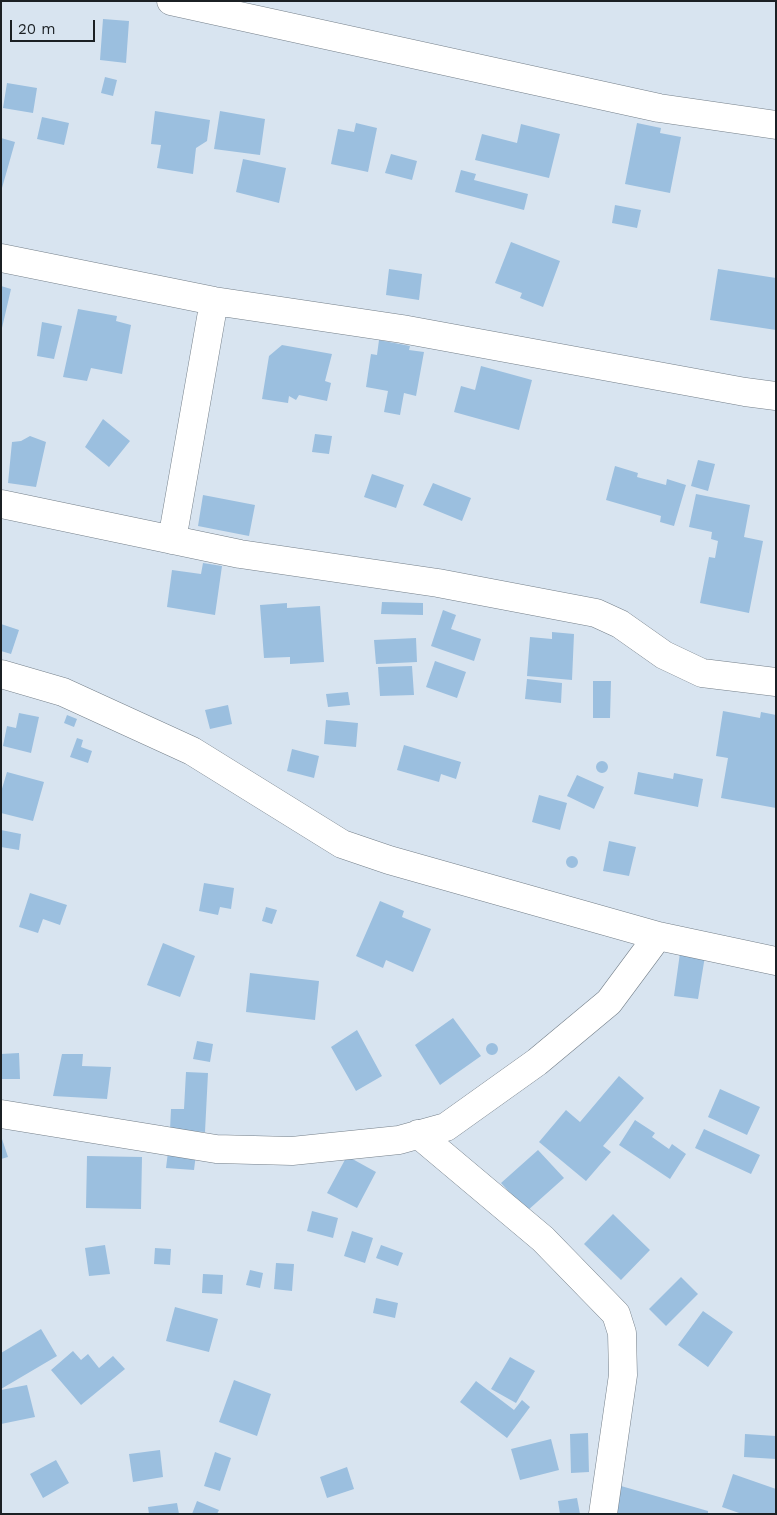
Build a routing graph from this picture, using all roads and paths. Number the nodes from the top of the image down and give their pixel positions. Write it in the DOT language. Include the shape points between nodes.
graph roads {
  1 [pos="171,1"];
  2 [pos="776,125"];
  3 [pos="1,258"];
  4 [pos="214,301"];
  5 [pos="776,396"];
  6 [pos="1,504"];
  7 [pos="172,540"];
  8 [pos="1,674"];
  9 [pos="776,682"];
  10 [pos="658,936"];
  11 [pos="776,960"];
  12 [pos="1,1114"];
  13 [pos="418,1134"];
  14 [pos="603,1514"];
  1 -- 2 [label="street" via="659,108"];
  3 -- 4 [label="street"];
  4 -- 5 [label="street" via="402,329"];
  4 -- 7 [label="street"];
  6 -- 7 [label="street"];
  7 -- 9 [label="street" via="240,554 438,583 596,614 620,624 664,655 702,672"];
  8 -- 10 [label="street" via="63,692 192,751 342,844"];
  10 -- 11 [label="street"];
  10 -- 13 [label="street" via="610,1002 537,1062 446,1126"];
  12 -- 13 [label="street" via="216,1149 292,1151 399,1140"];
  13 -- 14 [label="street" via="543,1239 616,1314 622,1333 623,1375"];
}
